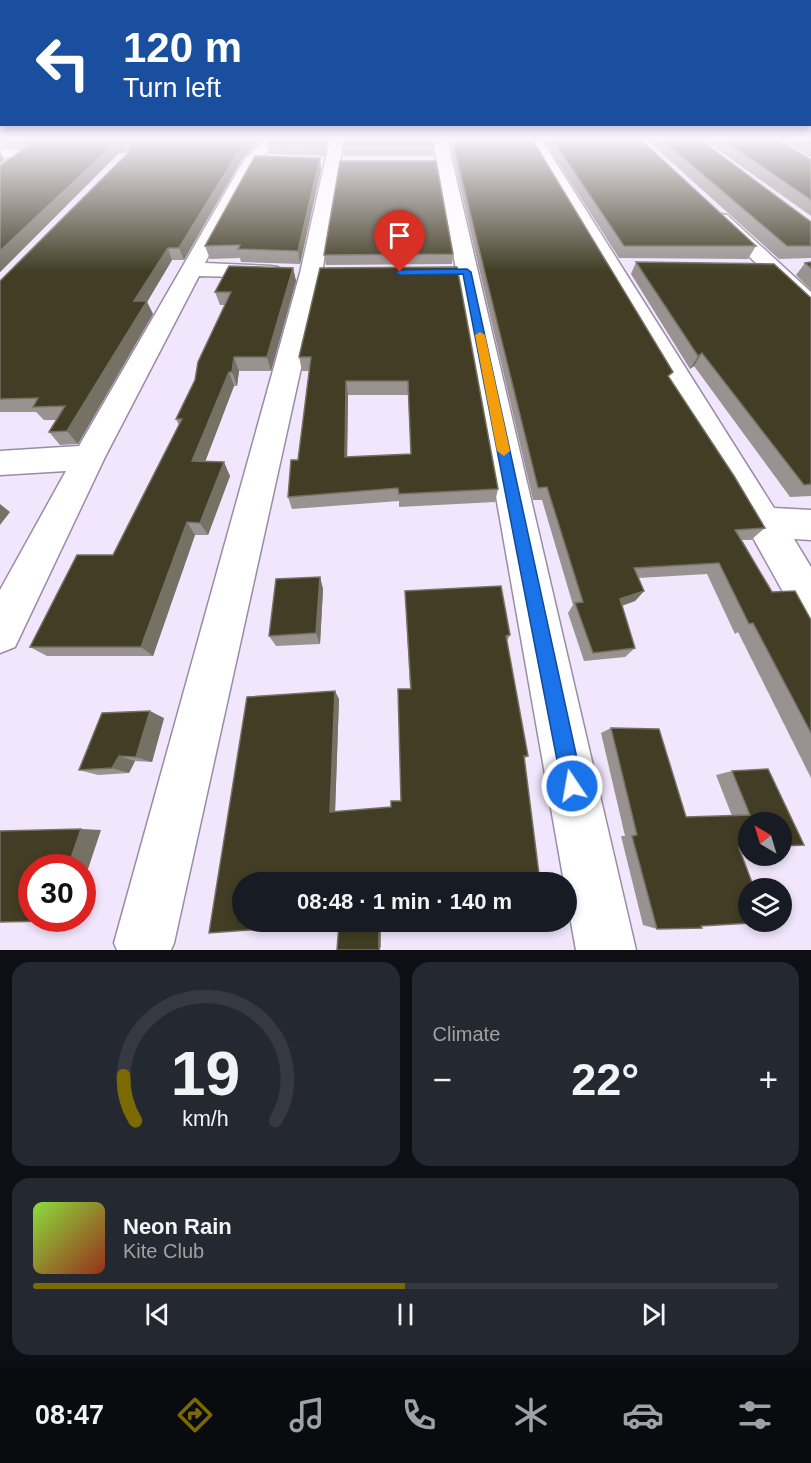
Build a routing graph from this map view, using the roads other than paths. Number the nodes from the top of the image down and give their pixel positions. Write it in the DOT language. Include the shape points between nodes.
graph roads {
  1 [pos="247,183"];
  2 [pos="331,183"];
  3 [pos="443,183"];
  4 [pos="565,183"];
  5 [pos="705,203"];
  6 [pos="802,266"];
  7 [pos="739,268"];
  8 [pos="774,268"];
  9 [pos="192,269"];
  10 [pos="322,273"];
  11 [pos="811,304"];
  12 [pos="90,457"];
  13 [pos="0,463"];
  14 [pos="764,523"];
  15 [pos="811,525"];
  16 [pos="811,603"];
  17 [pos="0,632"];
  18 [pos="144,942"];
  19 [pos="606,950"];
  1 -- 9 [label="street"];
  2 -- 10 [label="street"];
  3 -- 19 [label="street" via="456,272"];
  4 -- 14 [label="street" via="624,266"];
  5 -- 8 [label="street"];
  6 -- 8 [label="street"];
  7 -- 8 [label="street"];
  8 -- 11 [label="street"];
  9 -- 10 [label="street"];
  9 -- 12 [label="street"];
  10 -- 18 [label="street"];
  12 -- 13 [label="street"];
  12 -- 17 [label="street"];
  14 -- 15 [label="street"];
  14 -- 16 [label="street"];
}
